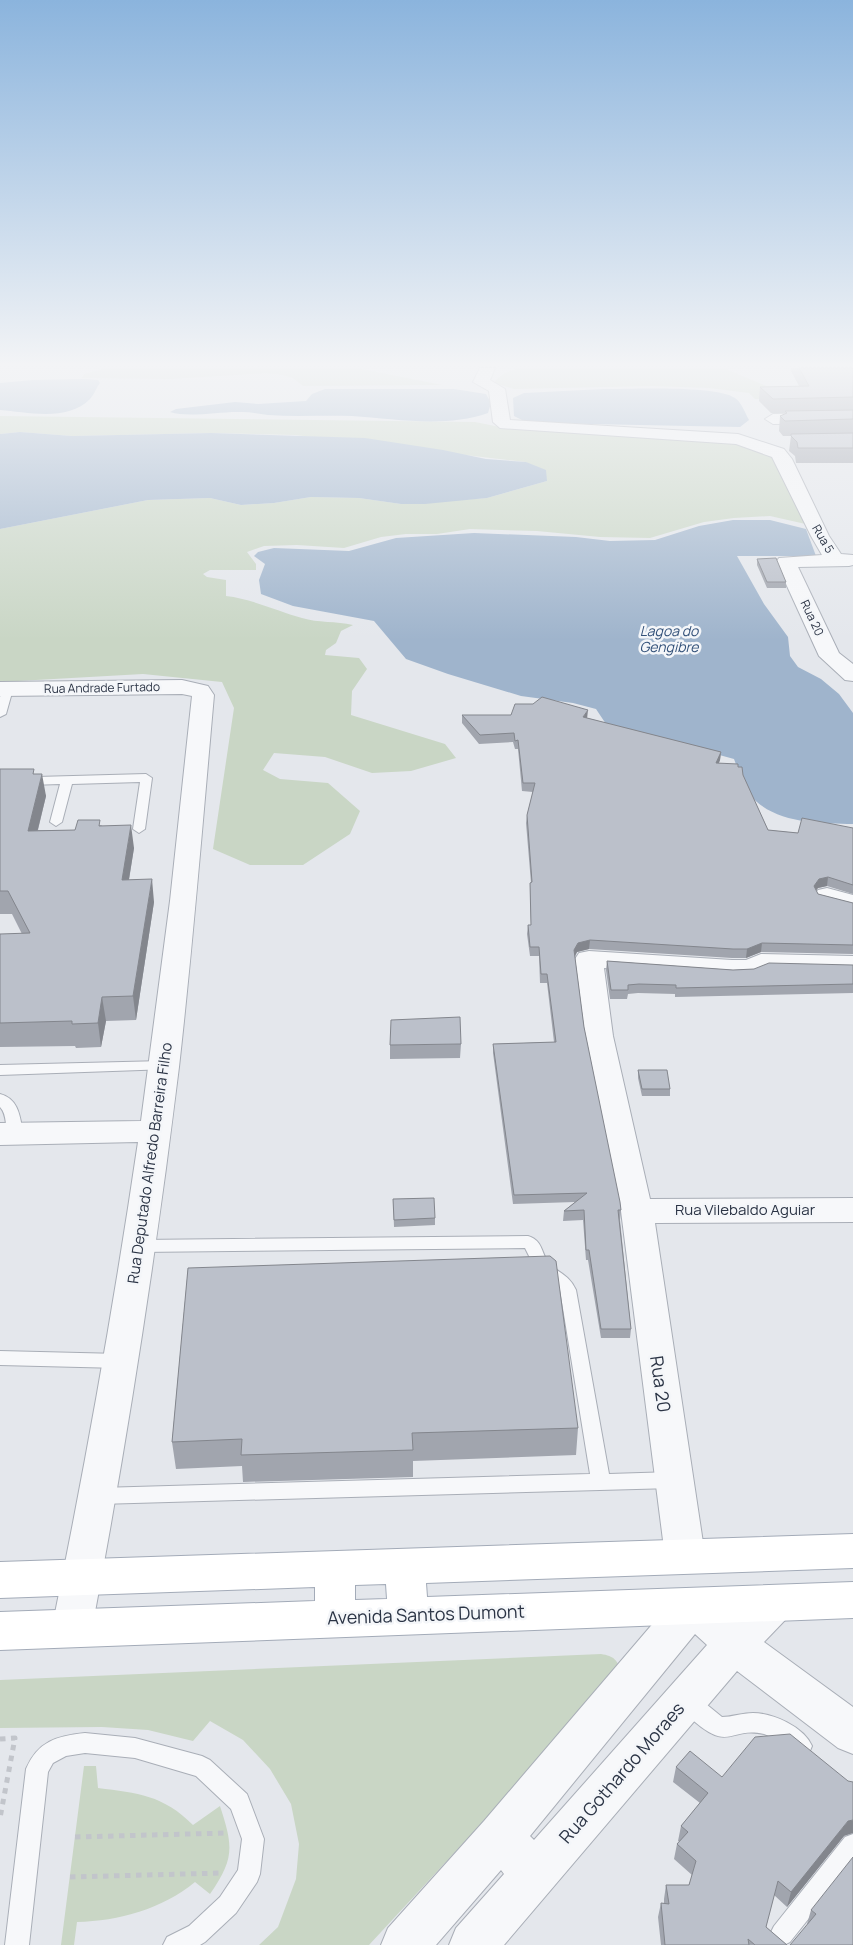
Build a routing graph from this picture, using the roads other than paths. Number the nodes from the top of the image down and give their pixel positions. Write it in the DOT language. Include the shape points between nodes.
graph roads {
  1 [pos="783,459"];
  2 [pos="844,560"];
  3 [pos="850,670"];
  4 [pos="4,689"];
  5 [pos="203,695"];
  6 [pos="0,714"];
  7 [pos="67,780"];
  8 [pos="0,782"];
  9 [pos="56,822"];
  10 [pos="139,829"];
  11 [pos="827,896"];
  12 [pos="853,903"];
  13 [pos="853,964"];
  14 [pos="164,1066"];
  15 [pos="0,1070"];
  16 [pos="0,1099"];
  17 [pos="154,1131"];
  18 [pos="7,1134"];
  19 [pos="853,1210"];
  20 [pos="637,1211"];
  21 [pos="139,1246"];
  22 [pos="0,1358"];
  23 [pos="120,1361"];
  24 [pos="673,1480"];
  25 [pos="601,1482"];
  26 [pos="98,1496"];
  27 [pos="853,1551"];
  28 [pos="685,1556"];
  29 [pos="406,1566"];
  30 [pos="336,1568"];
  31 [pos="82,1578"];
  32 [pos="0,1580"];
  33 [pos="853,1600"];
  34 [pos="774,1604"];
  35 [pos="694,1606"];
  36 [pos="408,1616"];
  37 [pos="334,1619"];
  38 [pos="72,1628"];
  39 [pos="0,1631"];
  40 [pos="734,1644"];
  41 [pos="686,1700"];
  42 [pos="853,1733"];
  43 [pos="816,1757"];
  44 [pos="500,1837"];
  45 [pos="853,1845"];
  46 [pos="535,1874"];
  47 [pos="782,1934"];
  48 [pos="17,1945"];
  49 [pos="175,1945"];
  50 [pos="404,1945"];
  51 [pos="472,1945"];
  1 -- 2 [label="street, Rua 5" via="820,536"];
  2 -- 3 [label="street, Rua 20" via="786,562 830,656"];
  4 -- 5 [label="street, Rua Andrade Furtado" via="182,687"];
  4 -- 6 [label="lane"];
  5 -- 14 [label="street, Rua Deputado Alfredo Barreira Filho"];
  7 -- 8 [label="lane"];
  7 -- 9 [label="lane"];
  7 -- 10 [label="lane" via="146,778"];
  11 -- 12 [label="street"];
  13 -- 20 [label="street, Rua 20" via="761,962 753,968 698,969 588,958 599,1036"];
  14 -- 15 [label="lane"];
  14 -- 17 [label="street, Rua Deputado Alfredo Barreira Filho"];
  16 -- 18 [label="lane" via="11,1109"];
  17 -- 18 [label="street"];
  17 -- 21 [label="street, Rua Deputado Alfredo Barreira Filho"];
  19 -- 20 [label="street, Rua Vilebaldo Aguiar"];
  20 -- 24 [label="street, Rua 20"];
  21 -- 23 [label="street, Rua Deputado Alfredo Barreira Filho"];
  21 -- 25 [label="lane" via="528,1242 534,1247 541,1264 563,1279 568,1290"];
  22 -- 23 [label="lane"];
  23 -- 26 [label="street, Rua Deputado Alfredo Barreira Filho"];
  24 -- 25 [label="lane"];
  24 -- 28 [label="street, Rua 20"];
  25 -- 26 [label="lane"];
  26 -- 31 [label="street, Rua Deputado Alfredo Barreira Filho"];
  27 -- 28 [label="main road"];
  28 -- 29 [label="main road"];
  29 -- 30 [label="main road"];
  29 -- 36 [label="main road"];
  30 -- 31 [label="main road"];
  30 -- 37 [label="main road"];
  31 -- 32 [label="main road"];
  31 -- 38 [label="street, Rua Deputado Alfredo Barreira Filho"];
  33 -- 34 [label="main road, Avenida Santos Dumont"];
  34 -- 35 [label="main road, Avenida Santos Dumont"];
  34 -- 40 [label="street, Rua Gothardo Moraes"];
  35 -- 36 [label="main road, Avenida Santos Dumont"];
  35 -- 40 [label="street"];
  35 -- 44 [label="street"];
  36 -- 37 [label="main road, Avenida Santos Dumont"];
  37 -- 38 [label="main road, Avenida Santos Dumont"];
  38 -- 39 [label="main road, Avenida Santos Dumont"];
  40 -- 41 [label="street, Rua Gothardo Moraes"];
  40 -- 42 [label="street"];
  41 -- 43 [label="lane" via="717,1727 766,1722 779,1728"];
  41 -- 46 [label="street, Rua Gothardo Moraes"];
  44 -- 46 [label="street"];
  44 -- 50 [label="street"];
  45 -- 47 [label="lane"];
  46 -- 51 [label="street, Rua Gothardo Moraes"];
  48 -- 49 [label="lane" via="37,1769 45,1756 63,1746 86,1743 135,1748 202,1768 239,1802 253,1839 248,1874 228,1905 197,1934"];
}
